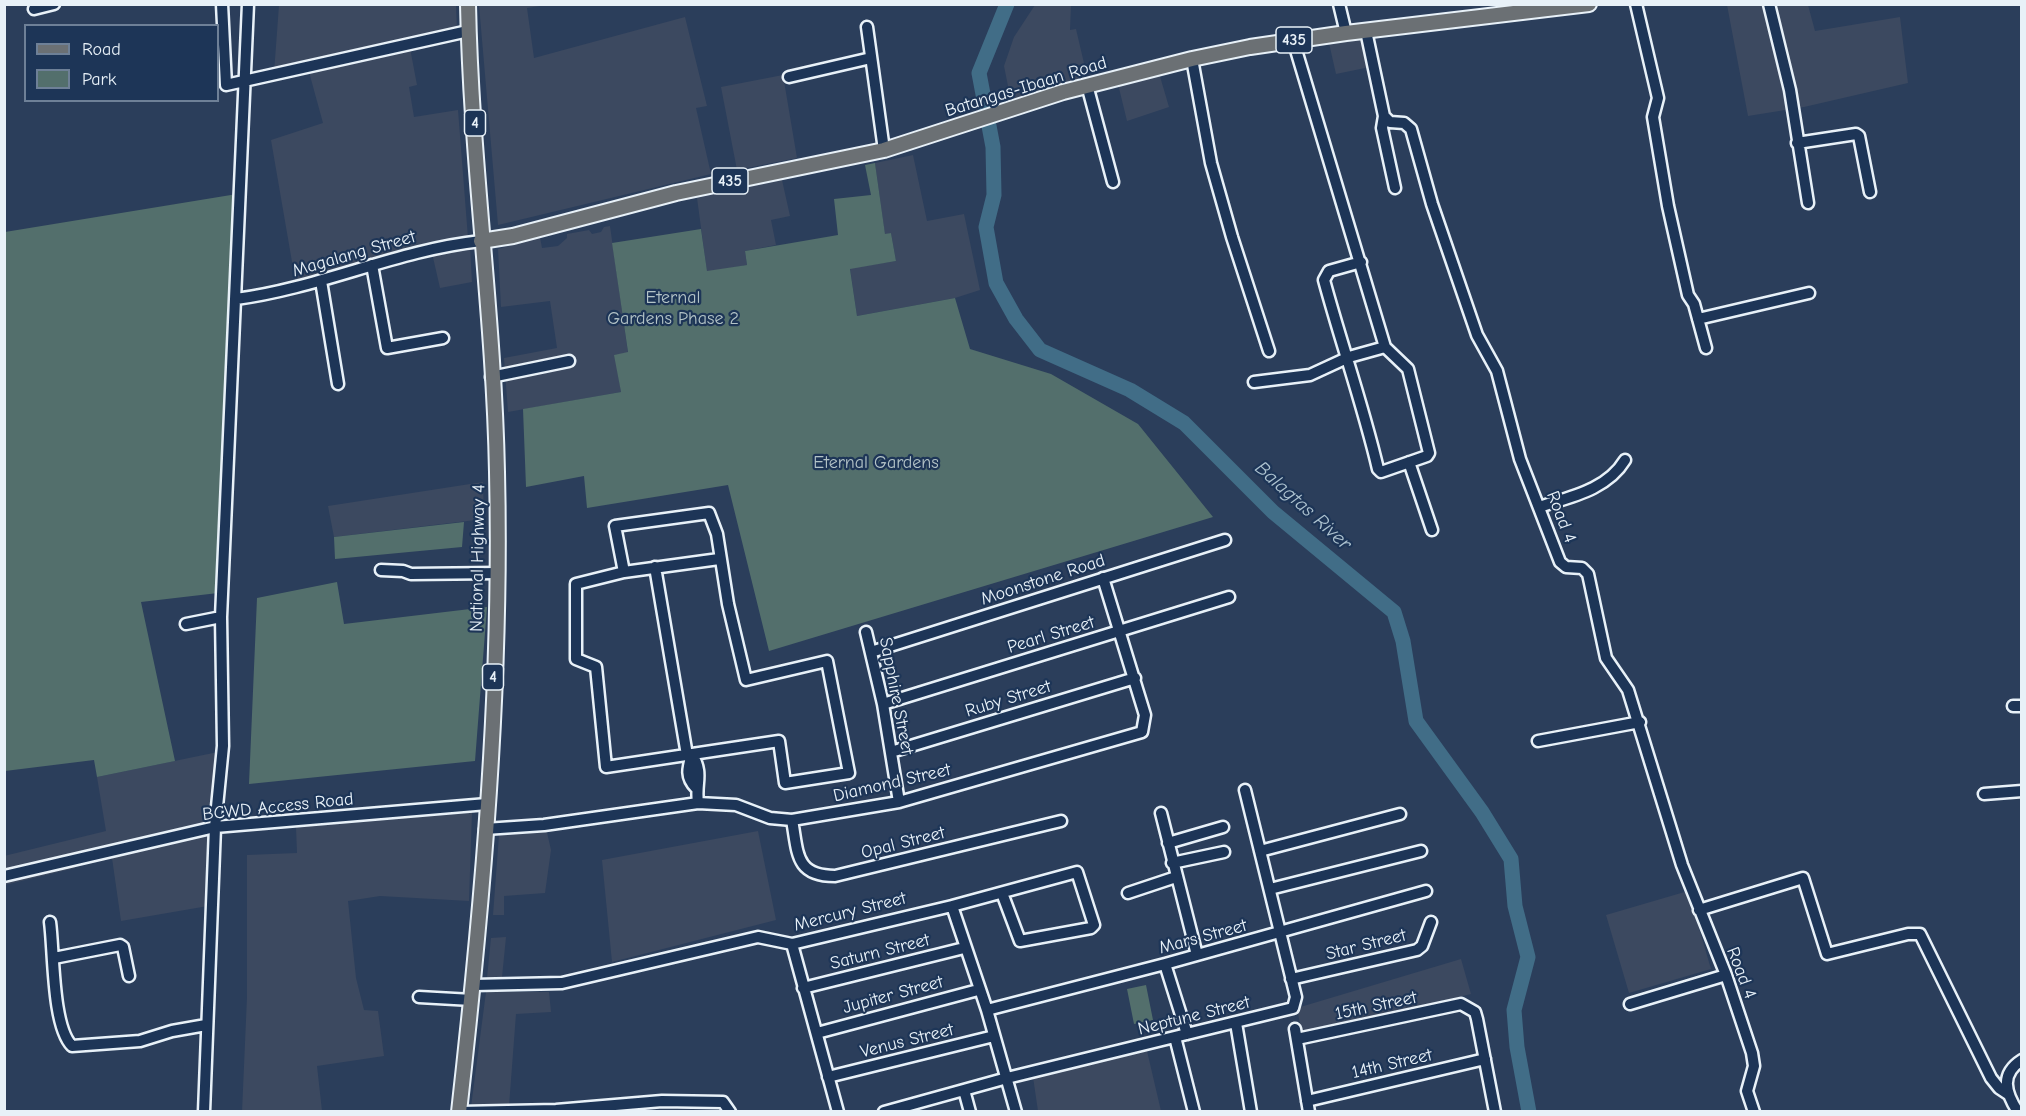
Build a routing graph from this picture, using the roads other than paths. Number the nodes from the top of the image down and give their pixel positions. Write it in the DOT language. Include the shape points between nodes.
graph roads {
  1 [pos="54,4"];
  2 [pos="222,4"];
  3 [pos="248,4"];
  4 [pos="468,4"];
  5 [pos="1339,4"];
  6 [pos="1589,4"];
  7 [pos="1636,4"];
  8 [pos="1769,4"];
  9 [pos="34,9"];
  10 [pos="867,27"];
  11 [pos="468,31"];
  12 [pos="1366,31"];
  13 [pos="1346,33"];
  14 [pos="1293,40"];
  15 [pos="872,58"];
  16 [pos="1192,58"];
  17 [pos="789,77"];
  18 [pos="245,82"];
  19 [pos="1087,85"];
  20 [pos="1384,116"];
  21 [pos="1797,143"];
  22 [pos="884,150"];
  23 [pos="1113,182"];
  24 [pos="1395,188"];
  25 [pos="1870,192"];
  26 [pos="1808,203"];
  27 [pos="482,241"];
  28 [pos="1361,262"];
  29 [pos="372,265"];
  30 [pos="321,281"];
  31 [pos="1809,293"];
  32 [pos="236,299"];
  33 [pos="1698,320"];
  34 [pos="442,338"];
  35 [pos="1385,347"];
  36 [pos="1706,348"];
  37 [pos="1269,351"];
  38 [pos="1349,357"];
  39 [pos="569,361"];
  40 [pos="491,376"];
  41 [pos="1254,382"];
  42 [pos="338,384"];
  43 [pos="1625,460"];
  44 [pos="1408,462"];
  45 [pos="1539,507"];
  46 [pos="1432,530"];
  47 [pos="1225,540"];
  48 [pos="720,559"];
  49 [pos="655,567"];
  50 [pos="381,570"];
  51 [pos="624,572"];
  52 [pos="498,573"];
  53 [pos="1103,578"];
  54 [pos="1229,597"];
  55 [pos="221,617"];
  56 [pos="186,624"];
  57 [pos="1119,631"];
  58 [pos="866,632"];
  59 [pos="871,652"];
  60 [pos="1135,678"];
  61 [pos="883,704"];
  62 [pos="1640,722"];
  63 [pos="1538,741"];
  64 [pos="891,752"];
  65 [pos="689,754"];
  66 [pos="1245,790"];
  67 [pos="2022,791"];
  68 [pos="1984,794"];
  69 [pos="899,802"];
  70 [pos="698,803"];
  71 [pos="487,804"];
  72 [pos="1161,813"];
  73 [pos="1400,814"];
  74 [pos="792,820"];
  75 [pos="1060,821"];
  76 [pos="215,827"];
  77 [pos="1223,827"];
  78 [pos="485,829"];
  79 [pos="1168,843"];
  80 [pos="1260,851"];
  81 [pos="1421,851"];
  82 [pos="1224,852"];
  83 [pos="1172,863"];
  84 [pos="4,876"];
  85 [pos="1176,877"];
  86 [pos="1270,889"];
  87 [pos="1426,891"];
  88 [pos="1002,893"];
  89 [pos="1128,893"];
  90 [pos="952,906"];
  91 [pos="1699,909"];
  92 [pos="50,921"];
  93 [pos="1431,922"];
  94 [pos="1281,932"];
  95 [pos="792,944"];
  96 [pos="964,948"];
  97 [pos="1197,955"];
  98 [pos="54,958"];
  99 [pos="1165,964"];
  100 [pos="1725,975"];
  101 [pos="129,976"];
  102 [pos="1292,980"];
  103 [pos="474,985"];
  104 [pos="803,988"];
  105 [pos="978,990"];
  106 [pos="418,997"];
  107 [pos="472,1000"];
  108 [pos="1630,1004"];
  109 [pos="987,1010"];
  110 [pos="1236,1023"];
  111 [pos="206,1025"];
  112 [pos="817,1033"];
  113 [pos="994,1036"];
  114 [pos="1181,1036"];
  115 [pos="1485,1059"];
  116 [pos="2022,1060"];
  117 [pos="828,1077"];
  118 [pos="1007,1078"];
  119 [pos="964,1090"];
  120 [pos="2008,1094"];
  121 [pos="683,1106"];
  122 [pos="1308,1106"];
  123 [pos="1753,1111"];
  124 [pos="204,1112"];
  125 [pos="460,1112"];
  126 [pos="730,1112"];
  127 [pos="838,1112"];
  128 [pos="884,1112"];
  129 [pos="970,1112"];
  130 [pos="1016,1112"];
  131 [pos="1194,1112"];
  132 [pos="1251,1112"];
  133 [pos="1495,1112"];
  134 [pos="2018,1112"];
  1 -- 9 [label="street"];
  2 -- 18 [label="street" via="226,85"];
  3 -- 18 [label="street"];
  4 -- 11 [label="main road, National Highway 4 / 4"];
  5 -- 13 [label="street"];
  6 -- 12 [label="main road, Batangas-Ibaan Road / 435"];
  7 -- 33 [label="street" via="1658,98 1653,117 1668,206 1688,294"];
  8 -- 21 [label="street" via="1790,90"];
  10 -- 15 [label="street"];
  11 -- 18 [label="street"];
  11 -- 27 [label="main road, National Highway 4 / 4"];
  12 -- 13 [label="main road, Batangas-Ibaan Road / 435"];
  12 -- 20 [label="street"];
  13 -- 14 [label="main road, Batangas-Ibaan Road / 435"];
  14 -- 16 [label="main road, Batangas-Ibaan Road / 435"];
  14 -- 28 [label="street"];
  15 -- 17 [label="street"];
  15 -- 22 [label="street"];
  16 -- 19 [label="main road, Batangas-Ibaan Road / 435"];
  16 -- 37 [label="street" via="1211,164"];
  18 -- 32 [label="street"];
  19 -- 22 [label="main road, Batangas-Ibaan Road / 435"];
  19 -- 23 [label="street"];
  20 -- 24 [label="street" via="1382,128"];
  20 -- 45 [label="street, Road 4" via="1389,122 1404,123 1411,129 1432,204 1477,335 1497,371 1514,438"];
  21 -- 25 [label="street" via="1859,136"];
  21 -- 26 [label="street"];
  22 -- 27 [label="main road, Batangas-Ibaan Road / 435" via="676,193"];
  27 -- 29 [label="street, Magalang Street" via="441,246"];
  27 -- 40 [label="main road, National Highway 4 / 4"];
  28 -- 35 [label="street"];
  28 -- 38 [label="street" via="1329,271 1324,280 1338,333"];
  29 -- 30 [label="street, Magalang Street"];
  29 -- 34 [label="street" via="387,348"];
  30 -- 32 [label="street, Magalang Street"];
  30 -- 42 [label="street"];
  31 -- 33 [label="street"];
  32 -- 55 [label="street"];
  33 -- 36 [label="street"];
  35 -- 38 [label="street"];
  35 -- 44 [label="street" via="1408,369 1427,436 1429,453"];
  38 -- 41 [label="street" via="1310,375"];
  38 -- 44 [label="street" via="1378,469 1381,472"];
  39 -- 40 [label="street"];
  40 -- 52 [label="main road, National Highway 4 / 4"];
  43 -- 45 [label="street" via="1616,474 1602,484"];
  44 -- 46 [label="street"];
  45 -- 62 [label="street, Road 4" via="1560,562 1588,574 1606,658 1628,690"];
  47 -- 53 [label="street, Moonstone Road"];
  48 -- 49 [label="street"];
  48 -- 51 [label="street" via="709,513 615,526"];
  48 -- 65 [label="street" via="746,680 827,661 849,773 785,783 779,741"];
  49 -- 51 [label="street"];
  49 -- 65 [label="street"];
  50 -- 52 [label="street" via="411,574"];
  51 -- 65 [label="street" via="576,584 576,659 596,668 606,767"];
  52 -- 71 [label="main road, National Highway 4 / 4"];
  53 -- 57 [label="street, Diamond Street"];
  53 -- 59 [label="street, Moonstone Road"];
  54 -- 57 [label="street, Pearl Street"];
  55 -- 56 [label="street"];
  55 -- 76 [label="street" via="223,746"];
  57 -- 60 [label="street, Diamond Street"];
  57 -- 61 [label="street, Pearl Street"];
  58 -- 59 [label="street, Sapphire Street"];
  59 -- 61 [label="street, Sapphire Street"];
  60 -- 64 [label="street, Ruby Street"];
  60 -- 69 [label="street, Diamond Street" via="1145,715 1142,732"];
  61 -- 64 [label="street, Sapphire Street"];
  62 -- 63 [label="street"];
  62 -- 91 [label="street, Road 4"];
  64 -- 69 [label="street, Sapphire Street"];
  65 -- 70 [label="street" via="699,767"];
  66 -- 80 [label="street, Neptune Street"];
  67 -- 68 [label="street"];
  69 -- 74 [label="street, Diamond Street"];
  70 -- 74 [label="street, Diamond Street" via="736,805 771,818"];
  70 -- 78 [label="street, Diamond Street" via="544,825"];
  71 -- 76 [label="street, BCWD Access Road"];
  71 -- 78 [label="main road, National Highway 4 / 4"];
  72 -- 79 [label="street"];
  73 -- 80 [label="street"];
  74 -- 75 [label="street, Opal Street" via="800,860 806,870 820,876 836,876"];
  76 -- 84 [label="street, BCWD Access Road"];
  76 -- 111 [label="street"];
  77 -- 79 [label="street"];
  78 -- 103 [label="main road, National Highway 4 / 4"];
  79 -- 83 [label="street"];
  80 -- 86 [label="street, Neptune Street"];
  81 -- 86 [label="street"];
  82 -- 83 [label="street"];
  83 -- 85 [label="street"];
  85 -- 89 [label="street"];
  85 -- 97 [label="street"];
  86 -- 94 [label="street, Neptune Street"];
  87 -- 94 [label="street, Mars Street"];
  88 -- 88 [label="street, Mercury Street" via="1020,941 1094,925 1077,872"];
  88 -- 90 [label="street, Mercury Street"];
  90 -- 95 [label="street, Mercury Street"];
  90 -- 96 [label="street"];
  91 -- 100 [label="street, Road 4"];
  91 -- 120 [label="street" via="1803,878 1827,954 1920,934 1991,1078"];
  92 -- 98 [label="street"];
  93 -- 102 [label="street, Star Street" via="1417,950"];
  94 -- 97 [label="street, Mars Street"];
  94 -- 102 [label="street, Neptune Street"];
  95 -- 103 [label="street, Mercury Street" via="758,937 562,983"];
  95 -- 104 [label="street"];
  96 -- 104 [label="street, Saturn Street"];
  96 -- 105 [label="street"];
  97 -- 99 [label="street, Mars Street"];
  98 -- 101 [label="street" via="120,945"];
  98 -- 111 [label="street" via="58,1016 62,1033 72,1046 140,1041"];
  99 -- 109 [label="street, Mars Street"];
  99 -- 114 [label="street"];
  100 -- 108 [label="street"];
  100 -- 123 [label="street, Road 4" via="1752,1053 1754,1066 1747,1091"];
  102 -- 110 [label="street, Neptune Street" via="1297,1002 1293,1008"];
  103 -- 107 [label="main road, National Highway 4 / 4"];
  104 -- 112 [label="street"];
  105 -- 109 [label="street"];
  105 -- 112 [label="street, Jupiter Street"];
  106 -- 107 [label="street"];
  107 -- 125 [label="main road, National Highway 4 / 4"];
  109 -- 113 [label="street"];
  110 -- 114 [label="street, Neptune Street"];
  110 -- 132 [label="street"];
  111 -- 124 [label="street"];
  112 -- 117 [label="street"];
  113 -- 117 [label="street, Venus Street"];
  113 -- 118 [label="street"];
  114 -- 118 [label="street, Neptune Street"];
  114 -- 131 [label="street"];
  115 -- 122 [label="street, 14th Street"];
  115 -- 122 [label="street, 15th Street" via="1475,1012 1461,1004 1296,1034"];
  115 -- 133 [label="street"];
  116 -- 120 [label="street" via="2007,1074"];
  117 -- 127 [label="street"];
  118 -- 119 [label="street, Neptune Street"];
  118 -- 130 [label="street"];
  119 -- 128 [label="street, Neptune Street"];
  119 -- 129 [label="street"];
  120 -- 134 [label="street"];
  121 -- 125 [label="street"];
  121 -- 126 [label="street" via="723,1102"];
}
